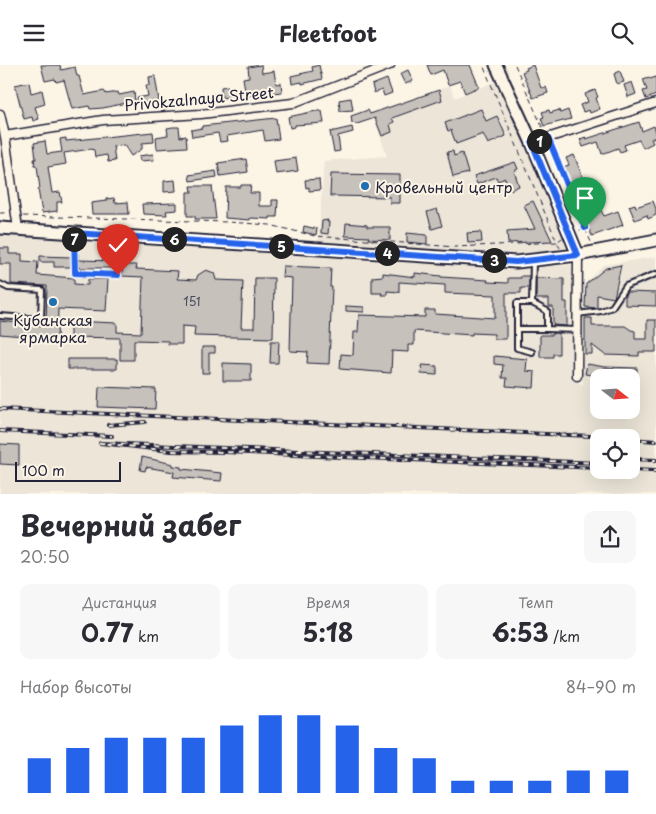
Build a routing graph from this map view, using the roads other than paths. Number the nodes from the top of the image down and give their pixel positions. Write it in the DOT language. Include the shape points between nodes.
graph roads {
  1 [pos="390,65"];
  2 [pos="496,65"];
  3 [pos="656,103"];
  4 [pos="0,114"];
  5 [pos="5,136"];
  6 [pos="532,143"];
  7 [pos="3,150"];
  8 [pos="0,228"];
  9 [pos="18,229"];
  10 [pos="74,233"];
  11 [pos="656,240"];
  12 [pos="578,255"];
  13 [pos="532,260"];
  14 [pos="656,274"];
  15 [pos="118,275"];
  16 [pos="0,284"];
  17 [pos="532,303"];
  18 [pos="577,314"];
  19 [pos="0,316"];
  20 [pos="517,329"];
  21 [pos="546,329"];
  22 [pos="577,331"];
  23 [pos="532,352"];
  24 [pos="577,376"];
  1 -- 5 [label="street, Privokzalnaya Street" via="293,103 201,114 103,120"];
  2 -- 6 [label="street"];
  3 -- 6 [label="street"];
  4 -- 5 [label="street"];
  5 -- 7 [label="street"];
  6 -- 12 [label="street"];
  7 -- 9 [label="street"];
  8 -- 9 [label="street"];
  9 -- 10 [label="street"];
  10 -- 13 [label="street" via="516,262"];
  10 -- 15 [label="lane" via="75,273"];
  11 -- 12 [label="street"];
  12 -- 13 [label="street"];
  12 -- 18 [label="street"];
  13 -- 17 [label="lane"];
  14 -- 18 [label="lane" via="626,286 612,307"];
  16 -- 19 [label="lane" via="8,288 42,290 41,319"];
  17 -- 20 [label="lane" via="516,303"];
  17 -- 21 [label="lane" via="546,311"];
  18 -- 22 [label="street"];
  20 -- 21 [label="lane"];
  20 -- 23 [label="lane" via="517,348"];
  21 -- 22 [label="lane"];
  22 -- 24 [label="street"];
}
